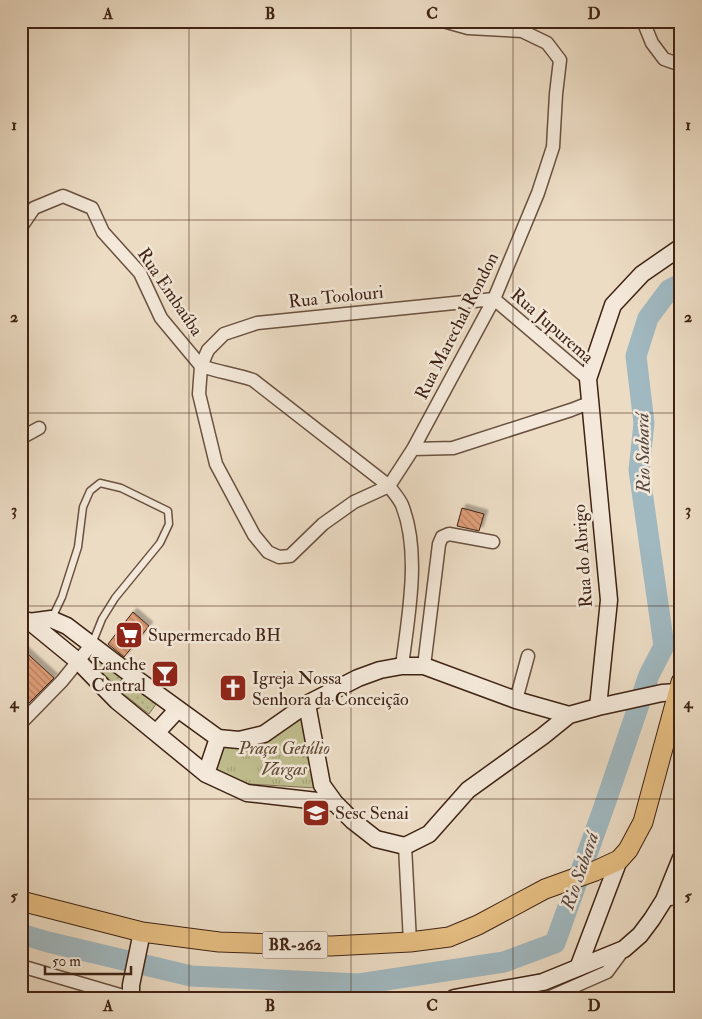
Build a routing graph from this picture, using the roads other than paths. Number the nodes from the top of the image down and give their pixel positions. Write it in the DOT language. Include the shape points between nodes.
graph roads {
  1 [pos="443,21"];
  2 [pos="643,21"];
  3 [pos="681,65"];
  4 [pos="21,227"];
  5 [pos="681,247"];
  6 [pos="494,299"];
  7 [pos="201,366"];
  8 [pos="588,379"];
  9 [pos="589,403"];
  10 [pos="39,428"];
  11 [pos="21,438"];
  12 [pos="413,450"];
  13 [pos="389,486"];
  14 [pos="493,542"];
  15 [pos="51,619"];
  16 [pos="25,622"];
  17 [pos="92,644"];
  18 [pos="528,656"];
  19 [pos="79,662"];
  20 [pos="402,666"];
  21 [pos="424,666"];
  22 [pos="674,689"];
  23 [pos="516,700"];
  24 [pos="307,704"];
  25 [pos="606,705"];
  26 [pos="538,706"];
  27 [pos="178,709"];
  28 [pos="570,715"];
  29 [pos="21,723"];
  30 [pos="156,733"];
  31 [pos="543,736"];
  32 [pos="218,738"];
  33 [pos="206,774"];
  34 [pos="336,803"];
  35 [pos="405,846"];
  36 [pos="681,858"];
  37 [pos="619,860"];
  38 [pos="681,898"];
  39 [pos="664,900"];
  40 [pos="26,901"];
  41 [pos="140,939"];
  42 [pos="410,942"];
  43 [pos="624,949"];
  44 [pos="21,966"];
  45 [pos="578,968"];
  46 [pos="131,994"];
  47 [pos="454,998"];
  48 [pos="548,998"];
  1 -- 6 [label="street, Rua Marechal Rondon" via="468,28 522,31 547,42 560,60 553,147"];
  2 -- 3 [label="street" via="652,43 664,59"];
  4 -- 7 [label="street, Rua Embaúba" via="34,208 63,196 92,208 103,232 140,273 161,318"];
  5 -- 8 [label="main road" via="642,274 613,305"];
  6 -- 7 [label="street, Rua Toolouri" via="257,323 224,334 208,350"];
  6 -- 8 [label="street, Rua Jupurema"];
  6 -- 12 [label="street, Rua Marechal Rondon"];
  7 -- 13 [label="street" via="253,380"];
  7 -- 13 [label="street" via="199,394 216,464 254,534 268,552 279,557 290,556 322,524 354,502"];
  8 -- 9 [label="main road, Rua do Abrigo"];
  9 -- 12 [label="street" via="453,448"];
  9 -- 25 [label="main road, Rua do Abrigo" via="609,600"];
  10 -- 11 [label="street"];
  12 -- 13 [label="street, Rua Marechal Rondon"];
  13 -- 20 [label="street" via="401,504 410,535 412,582"];
  14 -- 21 [label="street" via="448,534 442,537"];
  15 -- 16 [label="main road"];
  15 -- 17 [label="main road"];
  15 -- 17 [label="lane" via="78,547 83,507 90,491 100,483 121,488 168,511 169,524 160,543 115,598"];
  16 -- 19 [label="main road"];
  17 -- 19 [label="street"];
  17 -- 27 [label="main road"];
  18 -- 23 [label="street"];
  19 -- 29 [label="street"];
  19 -- 30 [label="main road" via="117,701"];
  20 -- 21 [label="main road"];
  20 -- 24 [label="main road" via="358,678"];
  21 -- 23 [label="main road"];
  22 -- 25 [label="main road"];
  22 -- 37 [label="main road, BR-262" via="643,822"];
  23 -- 26 [label="main road"];
  24 -- 32 [label="main road" via="264,734 239,740"];
  24 -- 34 [label="main road" via="322,785"];
  25 -- 28 [label="main road"];
  26 -- 28 [label="main road"];
  26 -- 31 [label="main road"];
  27 -- 30 [label="main road"];
  27 -- 32 [label="main road"];
  28 -- 31 [label="main road"];
  30 -- 33 [label="main road"];
  31 -- 35 [label="main road" via="468,790 429,834"];
  32 -- 33 [label="main road"];
  33 -- 34 [label="main road" via="247,793"];
  34 -- 35 [label="main road" via="376,839"];
  35 -- 42 [label="street"];
  36 -- 39 [label="main road"];
  37 -- 42 [label="main road, BR-262" via="545,889 478,925 449,936"];
  37 -- 45 [label="main road"];
  38 -- 39 [label="street"];
  39 -- 43 [label="main road" via="640,935"];
  40 -- 41 [label="main road, BR-262"];
  41 -- 42 [label="main road, BR-262" via="332,946"];
  41 -- 46 [label="main road"];
  43 -- 45 [label="main road"];
  43 -- 48 [label="street" via="607,972"];
  44 -- 46 [label="street"];
  45 -- 47 [label="main road" via="543,982"];
}
